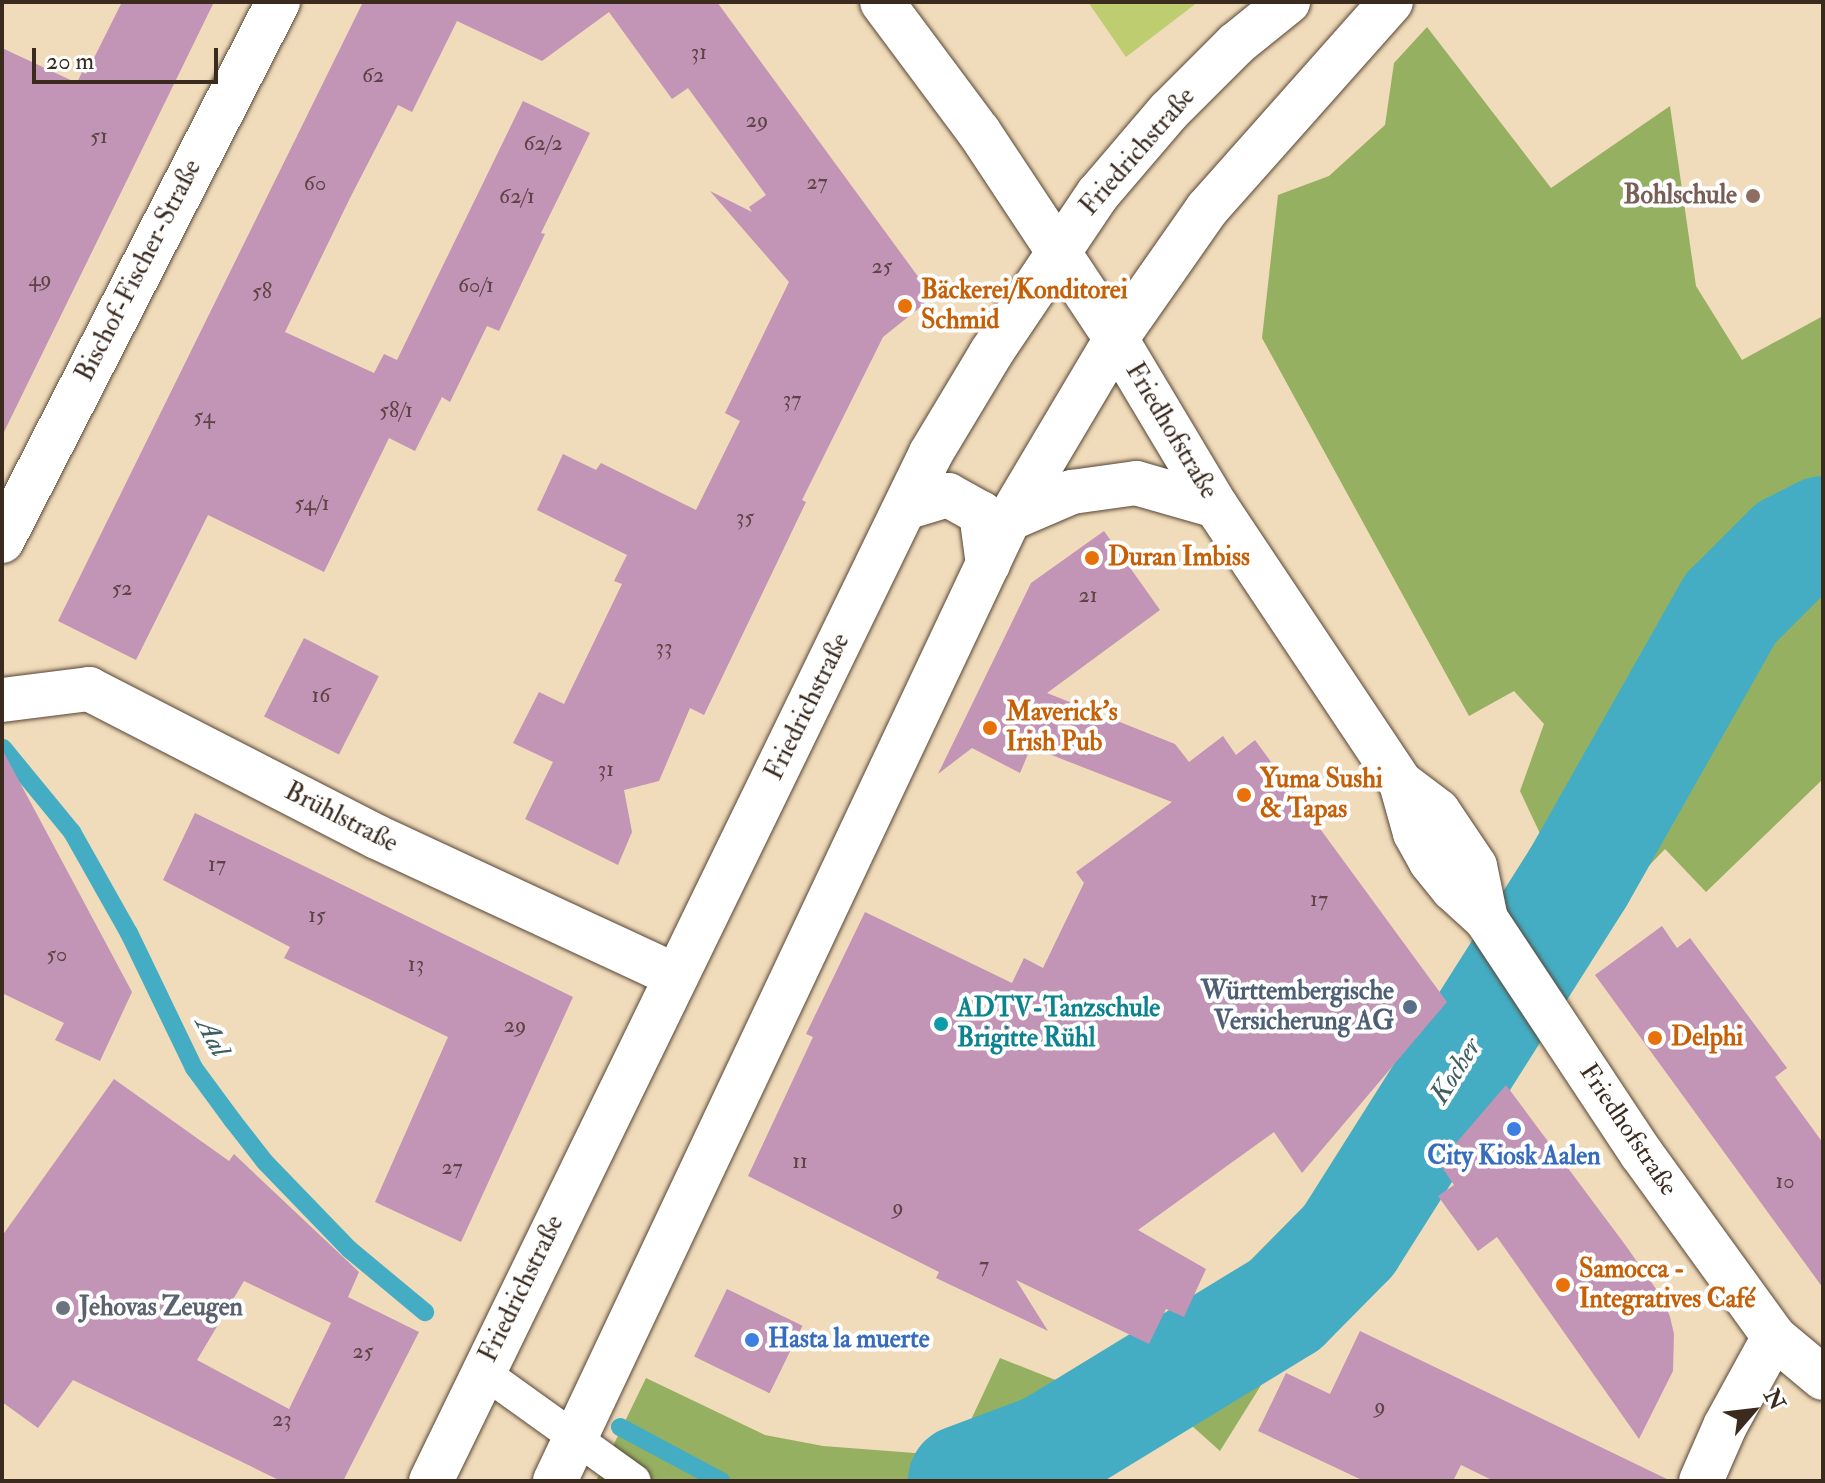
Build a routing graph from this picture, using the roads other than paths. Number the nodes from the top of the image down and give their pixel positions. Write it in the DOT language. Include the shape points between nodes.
graph roads {
  1 [pos="278,2"];
  2 [pos="882,2"];
  3 [pos="1288,2"];
  4 [pos="1391,2"];
  5 [pos="1059,249"];
  6 [pos="1116,339"];
  7 [pos="1216,506"];
  8 [pos="905,508"];
  9 [pos="1009,519"];
  10 [pos="2,541"];
  11 [pos="988,565"];
  12 [pos="2,700"];
  13 [pos="676,976"];
  14 [pos="1774,1337"];
  15 [pos="482,1371"];
  16 [pos="1823,1378"];
  17 [pos="577,1438"];
  18 [pos="431,1481"];
  19 [pos="555,1481"];
  20 [pos="635,1481"];
  21 [pos="1701,1481"];
  1 -- 10 [label="main road, Bischof-Fischer-Straße"];
  2 -- 5 [label="main road, Friedhofstraße"];
  3 -- 5 [label="main road, Friedrichstraße" via="1236,44 1169,111"];
  4 -- 6 [label="main road" via="1207,209"];
  5 -- 6 [label="main road, Friedhofstraße"];
  5 -- 8 [label="main road, Friedrichstraße" via="931,453"];
  6 -- 7 [label="main road, Friedhofstraße"];
  6 -- 9 [label="main road"];
  7 -- 9 [label="main road" via="1136,483 1072,492"];
  7 -- 14 [label="main road, Friedhofstraße" via="1401,783 1415,833 1431,862 1494,930 1641,1153"];
  8 -- 11 [label="main road" via="948,495 981,513"];
  8 -- 13 [label="main road, Friedrichstraße"];
  9 -- 11 [label="main road"];
  11 -- 17 [label="main road"];
  12 -- 13 [label="main road, Brühlstraße" via="89,689 377,837"];
  13 -- 15 [label="main road, Friedrichstraße"];
  14 -- 16 [label="main road, Friedhofstraße"];
  14 -- 21 [label="main road"];
  15 -- 17 [label="lane"];
  15 -- 18 [label="main road, Friedrichstraße"];
  17 -- 19 [label="main road"];
  17 -- 20 [label="lane"];
}
